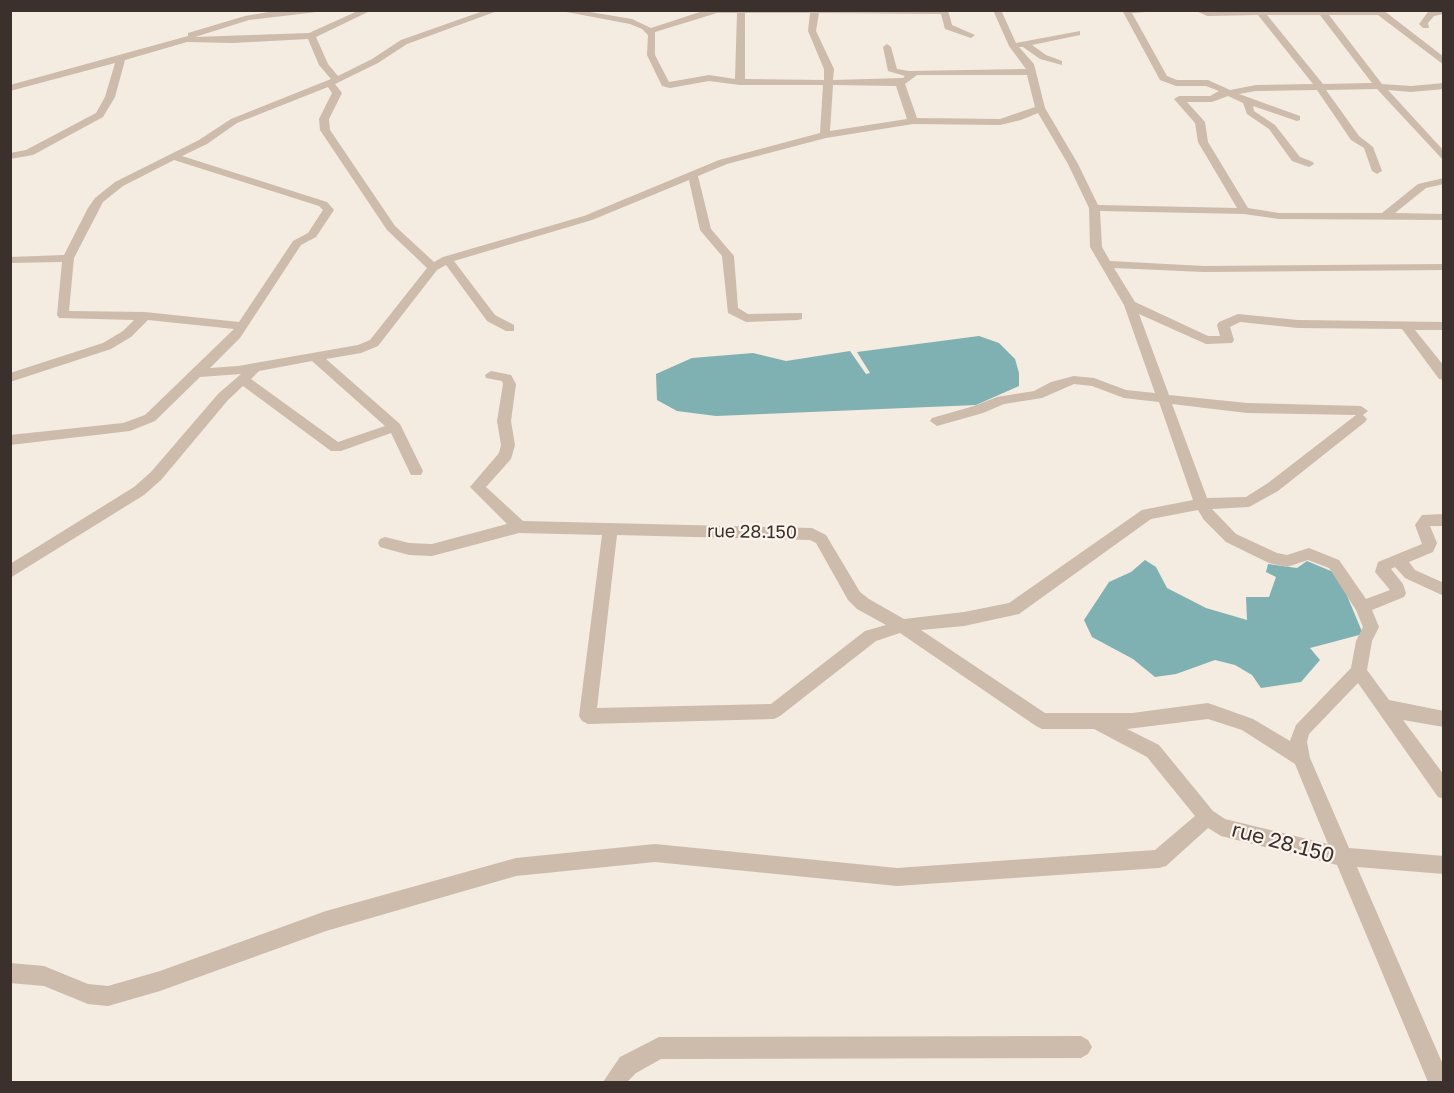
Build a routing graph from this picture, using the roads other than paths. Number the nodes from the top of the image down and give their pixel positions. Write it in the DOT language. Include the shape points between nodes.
graph roads {
  1 [pos="270,10"];
  2 [pos="330,10"];
  3 [pos="368,10"];
  4 [pos="496,10"];
  5 [pos="560,10"];
  6 [pos="716,10"];
  7 [pos="997,10"];
  8 [pos="1169,10"];
  9 [pos="1198,10"];
  10 [pos="815,11"];
  11 [pos="944,11"];
  12 [pos="1378,11"];
  13 [pos="1443,11"];
  14 [pos="293,12"];
  15 [pos="741,12"];
  16 [pos="1260,12"];
  17 [pos="1322,12"];
  18 [pos="1426,26"];
  19 [pos="650,31"];
  20 [pos="1077,33"];
  21 [pos="971,35"];
  22 [pos="311,36"];
  23 [pos="176,41"];
  24 [pos="1026,45"];
  25 [pos="1013,46"];
  26 [pos="887,47"];
  27 [pos="1443,50"];
  28 [pos="1432,53"];
  29 [pos="121,59"];
  30 [pos="1443,62"];
  31 [pos="1059,63"];
  32 [pos="1029,72"];
  33 [pos="910,74"];
  34 [pos="333,82"];
  35 [pos="740,82"];
  36 [pos="827,82"];
  37 [pos="900,83"];
  38 [pos="1379,86"];
  39 [pos="1443,86"];
  40 [pos="1320,87"];
  41 [pos="10,88"];
  42 [pos="1230,93"];
  43 [pos="1247,101"];
  44 [pos="1040,108"];
  45 [pos="1297,118"];
  46 [pos="913,121"];
  47 [pos="825,135"];
  48 [pos="10,156"];
  49 [pos="174,157"];
  50 [pos="1443,158"];
  51 [pos="1309,164"];
  52 [pos="1377,171"];
  53 [pos="692,173"];
  54 [pos="1443,181"];
  55 [pos="1094,208"];
  56 [pos="1244,211"];
  57 [pos="1386,215"];
  58 [pos="1443,217"];
  59 [pos="68,258"];
  60 [pos="447,259"];
  61 [pos="10,260"];
  62 [pos="1104,264"];
  63 [pos="1443,267"];
  64 [pos="433,268"];
  65 [pos="1130,305"];
  66 [pos="145,316"];
  67 [pos="798,316"];
  68 [pos="243,326"];
  69 [pos="1406,326"];
  70 [pos="1443,326"];
  71 [pos="510,328"];
  72 [pos="314,356"];
  73 [pos="256,368"];
  74 [pos="194,373"];
  75 [pos="491,375"];
  76 [pos="1443,376"];
  77 [pos="10,378"];
  78 [pos="242,379"];
  79 [pos="1163,397"];
  80 [pos="937,421"];
  81 [pos="394,427"];
  82 [pos="10,440"];
  83 [pos="416,471"];
  84 [pos="1202,504"];
  85 [pos="1443,520"];
  86 [pos="519,527"];
  87 [pos="610,529"];
  88 [pos="385,543"];
  89 [pos="1398,560"];
  90 [pos="10,572"];
  91 [pos="1443,590"];
  92 [pos="1363,607"];
  93 [pos="902,626"];
  94 [pos="1359,671"];
  95 [pos="1382,705"];
  96 [pos="1443,719"];
  97 [pos="1093,720"];
  98 [pos="1301,758"];
  99 [pos="1443,791"];
  100 [pos="1208,817"];
  101 [pos="1342,857"];
  102 [pos="1443,865"];
  103 [pos="10,973"];
  104 [pos="1081,1047"];
  105 [pos="614,1083"];
  106 [pos="1439,1083"];
  1 -- 14 [label="street"];
  2 -- 14 [label="street"];
  3 -- 22 [label="street"];
  4 -- 34 [label="street" via="404,42 375,62"];
  5 -- 19 [label="street" via="632,22"];
  6 -- 15 [label="street"];
  6 -- 19 [label="street"];
  7 -- 25 [label="street"];
  8 -- 42 [label="street" via="1126,11 1163,78 1176,83 1208,83"];
  9 -- 16 [label="street"];
  10 -- 11 [label="street"];
  10 -- 15 [label="street"];
  10 -- 36 [label="street" via="812,31 829,69"];
  11 -- 21 [label="street" via="948,27"];
  12 -- 17 [label="street"];
  12 -- 28 [label="street"];
  13 -- 18 [label="street" via="1431,14 1423,24"];
  14 -- 23 [label="street" via="225,23"];
  15 -- 35 [label="street"];
  16 -- 17 [label="street"];
  16 -- 40 [label="street"];
  17 -- 38 [label="street"];
  19 -- 35 [label="street" via="651,55 665,84 709,78"];
  20 -- 24 [label="street"];
  22 -- 23 [label="street"];
  22 -- 34 [label="street"];
  23 -- 29 [label="street"];
  24 -- 25 [label="street"];
  24 -- 31 [label="street"];
  25 -- 32 [label="street" via="1029,64"];
  26 -- 33 [label="street" via="893,71"];
  27 -- 28 [label="street"];
  28 -- 30 [label="street"];
  29 -- 41 [label="street"];
  29 -- 48 [label="street" via="110,98 100,115 29,153"];
  32 -- 33 [label="street"];
  32 -- 44 [label="street"];
  33 -- 37 [label="street" via="908,80"];
  34 -- 49 [label="street" via="234,121"];
  34 -- 64 [label="street" via="338,93 324,119 325,130 391,228"];
  35 -- 36 [label="street"];
  36 -- 37 [label="street"];
  36 -- 47 [label="street"];
  37 -- 46 [label="street"];
  38 -- 39 [label="street"];
  38 -- 40 [label="street"];
  38 -- 50 [label="street"];
  40 -- 42 [label="street" via="1256,88"];
  40 -- 52 [label="street" via="1355,138 1368,147"];
  42 -- 43 [label="street"];
  42 -- 56 [label="street" via="1212,99 1179,99 1200,122 1203,142"];
  43 -- 45 [label="street"];
  43 -- 51 [label="street" via="1250,112 1272,126 1296,159"];
  44 -- 46 [label="street" via="1000,123"];
  44 -- 55 [label="street"];
  46 -- 47 [label="street"];
  47 -- 53 [label="street"];
  49 -- 59 [label="street" via="108,191 92,210"];
  49 -- 68 [label="street" via="329,208 316,231 294,248"];
  53 -- 60 [label="street" via="588,218"];
  53 -- 67 [label="street" via="706,230 728,256 732,310 746,318"];
  54 -- 57 [label="street" via="1422,186"];
  55 -- 56 [label="street"];
  55 -- 62 [label="street" via="1096,247"];
  56 -- 57 [label="street" via="1278,216"];
  57 -- 58 [label="street"];
  59 -- 61 [label="street"];
  59 -- 66 [label="street" via="63,315"];
  60 -- 64 [label="street"];
  60 -- 71 [label="street" via="491,318"];
  62 -- 63 [label="street" via="1204,269"];
  62 -- 65 [label="street"];
  64 -- 72 [label="street" via="374,343 361,349"];
  65 -- 69 [label="street" via="1206,340 1228,340 1223,325 1238,318 1298,324"];
  65 -- 79 [label="street"];
  66 -- 68 [label="street"];
  66 -- 77 [label="street" via="107,346"];
  68 -- 74 [label="street"];
  69 -- 70 [label="street"];
  69 -- 76 [label="street"];
  72 -- 73 [label="street"];
  72 -- 81 [label="street"];
  73 -- 74 [label="street"];
  73 -- 78 [label="street"];
  74 -- 82 [label="street" via="163,408 139,424"];
  75 -- 86 [label="street" via="506,378 510,384 504,421 508,446 506,455 477,487"];
  78 -- 81 [label="street" via="336,448"];
  78 -- 90 [label="street" via="156,476"];
  79 -- 80 [label="street" via="1125,394 1094,382 1074,380 1037,395 1002,400"];
  79 -- 84 [label="street"];
  79 -- 84 [label="street" via="1246,408 1360,415 1249,502"];
  81 -- 83 [label="street"];
  84 -- 92 [label="street" via="1222,531 1274,559 1287,561 1309,554 1334,564"];
  84 -- 93 [label="street" via="1147,514 1013,609"];
  85 -- 89 [label="street" via="1426,519 1422,525 1430,543 1428,548"];
  86 -- 87 [label="street, rue 28.150"];
  86 -- 88 [label="street, rue 28.150" via="432,550"];
  87 -- 93 [label="street, rue 28.150" via="812,534 821,539 854,596"];
  87 -- 93 [label="street" via="588,716 774,711 871,636"];
  89 -- 91 [label="street" via="1410,574"];
  89 -- 92 [label="street" via="1383,566 1383,572 1398,593"];
  92 -- 94 [label="street" via="1371,627 1364,641"];
  93 -- 97 [label="street, rue 28.150" via="1042,721"];
  94 -- 95 [label="street"];
  94 -- 98 [label="street" via="1302,730 1298,742"];
  95 -- 96 [label="street"];
  95 -- 99 [label="street"];
  97 -- 98 [label="street, rue 28.150" via="1132,721 1208,711 1248,724"];
  97 -- 100 [label="street, rue 28.150" via="1153,751"];
  98 -- 101 [label="street"];
  100 -- 101 [label="street, rue 28.150" via="1221,826"];
  100 -- 103 [label="street" via="1160,859 897,877 655,853 516,867 326,921 108,996 88,994 44,976"];
  101 -- 102 [label="street, rue 28.150"];
  101 -- 106 [label="street, rue 28.150"];
  104 -- 105 [label="street" via="659,1048 628,1065"];
}
